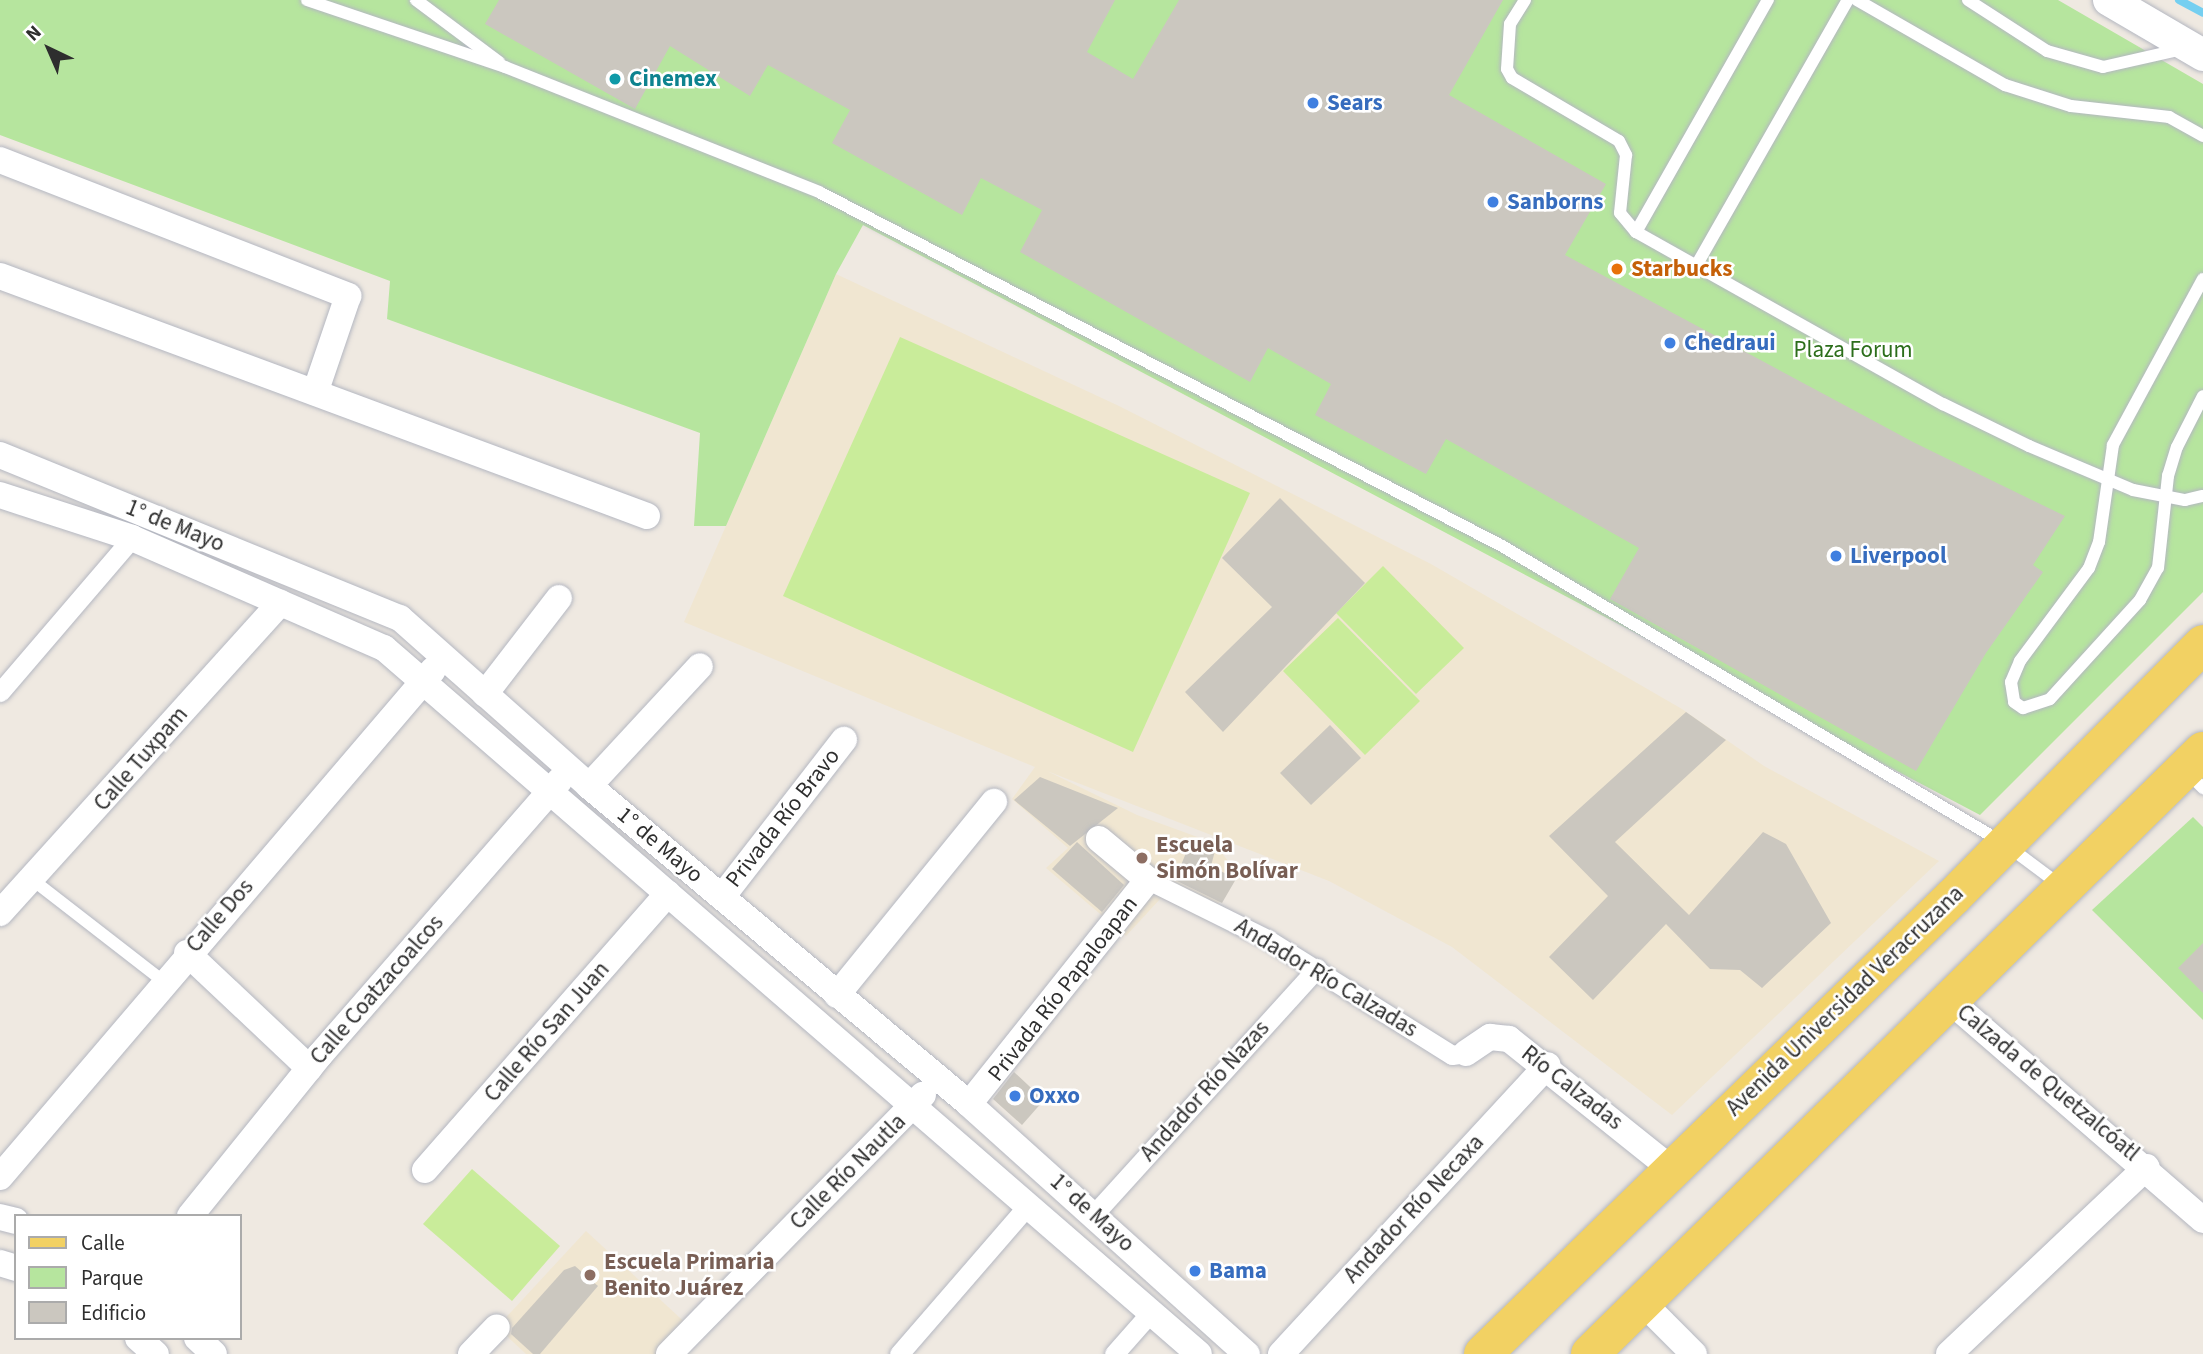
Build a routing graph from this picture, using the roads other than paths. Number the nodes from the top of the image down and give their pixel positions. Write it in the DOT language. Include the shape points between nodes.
graph roads {
  1 [pos="307,0"];
  2 [pos="416,0"];
  3 [pos="1525,0"];
  4 [pos="1768,0"];
  5 [pos="1848,0"];
  6 [pos="1857,0"];
  7 [pos="1968,0"];
  8 [pos="2109,0"];
  9 [pos="2197,51"];
  10 [pos="505,67"];
  11 [pos="2203,136"];
  12 [pos="0,160"];
  13 [pos="1636,232"];
  14 [pos="1696,267"];
  15 [pos="0,276"];
  16 [pos="2203,279"];
  17 [pos="315,393"];
  18 [pos="2203,396"];
  19 [pos="0,454"];
  20 [pos="2104,480"];
  21 [pos="0,495"];
  22 [pos="2203,496"];
  23 [pos="2165,498"];
  24 [pos="647,516"];
  25 [pos="132,538"];
  26 [pos="559,598"];
  27 [pos="280,603"];
  28 [pos="2203,644"];
  29 [pos="443,658"];
  30 [pos="701,666"];
  31 [pos="422,683"];
  32 [pos="0,692"];
  33 [pos="485,694"];
  34 [pos="844,740"];
  35 [pos="2197,769"];
  36 [pos="580,777"];
  37 [pos="550,792"];
  38 [pos="995,802"];
  39 [pos="1099,839"];
  40 [pos="2005,844"];
  41 [pos="1145,875"];
  42 [pos="34,881"];
  43 [pos="2062,887"];
  44 [pos="668,893"];
  45 [pos="722,897"];
  46 [pos="0,913"];
  47 [pos="187,953"];
  48 [pos="1317,968"];
  49 [pos="163,981"];
  50 [pos="838,995"];
  51 [pos="1949,1000"];
  52 [pos="1465,1053"];
  53 [pos="1548,1065"];
  54 [pos="309,1068"];
  55 [pos="938,1079"];
  56 [pos="969,1104"];
  57 [pos="913,1107"];
  58 [pos="2147,1167"];
  59 [pos="1671,1169"];
  60 [pos="425,1170"];
  61 [pos="0,1177"];
  62 [pos="1027,1206"];
  63 [pos="1094,1213"];
  64 [pos="192,1214"];
  65 [pos="2203,1220"];
  66 [pos="1643,1303"];
  67 [pos="1152,1312"];
  68 [pos="497,1327"];
  69 [pos="199,1340"];
  70 [pos="1958,1351"];
  71 [pos="214,1354"];
  72 [pos="471,1354"];
  73 [pos="669,1354"];
  74 [pos="899,1354"];
  75 [pos="1114,1354"];
  76 [pos="1199,1354"];
  77 [pos="1247,1354"];
  78 [pos="1281,1354"];
  79 [pos="1483,1354"];
  80 [pos="1516,1354"];
  81 [pos="1590,1354"];
  82 [pos="1694,1354"];
  1 -- 10 [label="lane"];
  2 -- 10 [label="lane"];
  3 -- 13 [label="lane" via="1510,24 1507,69 1512,78 1619,141 1626,155 1620,213"];
  4 -- 13 [label="lane"];
  5 -- 14 [label="lane"];
  6 -- 11 [label="lane" via="2005,85 2071,106 2169,117"];
  7 -- 9 [label="lane" via="2047,51 2103,67"];
  8 -- 9 [label="street"];
  10 -- 40 [label="lane" via="819,192 1502,547"];
  12 -- 17 [label="street" via="348,296"];
  13 -- 14 [label="lane"];
  14 -- 20 [label="lane" via="1943,404"];
  15 -- 17 [label="street"];
  16 -- 20 [label="lane" via="2131,409"];
  17 -- 24 [label="street"];
  18 -- 23 [label="lane" via="2177,447"];
  19 -- 29 [label="street, 1° de Mayo" via="400,618"];
  20 -- 23 [label="lane"];
  20 -- 23 [label="lane" via="2099,542 2089,568 2020,661 2011,682 2014,702 2023,708 2050,699 2140,600 2158,568"];
  21 -- 25 [label="street, 1° de Mayo"];
  22 -- 23 [label="lane"];
  25 -- 27 [label="street, 1° de Mayo"];
  25 -- 32 [label="street"];
  26 -- 33 [label="street"];
  27 -- 31 [label="street, 1° de Mayo" via="384,648"];
  27 -- 42 [label="street, Calle Tuxpam"];
  28 -- 40 [label="main road, Avenida Universidad Veracruzana"];
  29 -- 31 [label="street, Calle Dos"];
  29 -- 33 [label="street, 1° de Mayo"];
  30 -- 36 [label="street, Calle Coatzacoalcos"];
  31 -- 37 [label="street, 1° de Mayo"];
  31 -- 47 [label="street, Calle Dos"];
  33 -- 36 [label="street, 1° de Mayo"];
  34 -- 45 [label="street, Privada Río Bravo"];
  35 -- 43 [label="main road"];
  36 -- 37 [label="street, Calle Coatzacoalcos"];
  36 -- 45 [label="street, 1° de Mayo"];
  37 -- 44 [label="street, 1° de Mayo"];
  37 -- 54 [label="street, Calle Coatzacoalcos"];
  38 -- 50 [label="street"];
  39 -- 41 [label="street"];
  40 -- 43 [label="lane"];
  40 -- 59 [label="main road, Avenida Universidad Veracruzana"];
  41 -- 48 [label="street, Andador Río Calzadas"];
  41 -- 56 [label="street, Privada Río Papaloapan"];
  42 -- 46 [label="street, Calle Tuxpam"];
  42 -- 49 [label="lane"];
  43 -- 51 [label="main road"];
  44 -- 57 [label="street, 1° de Mayo"];
  44 -- 60 [label="street, Calle Río San Juan"];
  45 -- 50 [label="street, 1° de Mayo"];
  47 -- 49 [label="street, Calle Dos"];
  47 -- 54 [label="street"];
  48 -- 52 [label="street, Andador Río Calzadas" via="1452,1055"];
  48 -- 63 [label="street, Andador Río Nazas"];
  49 -- 61 [label="street, Calle Dos"];
  50 -- 55 [label="street, 1° de Mayo"];
  51 -- 58 [label="street, Calzada de Quetzalcóatl"];
  51 -- 66 [label="main road"];
  52 -- 53 [label="street, Río Calzadas" via="1500,1037"];
  53 -- 59 [label="street, Río Calzadas"];
  53 -- 78 [label="street, Andador Río Necaxa"];
  54 -- 64 [label="street, Calle Coatzacoalcos"];
  55 -- 56 [label="street, 1° de Mayo"];
  55 -- 57 [label="street, Calle Río Nautla"];
  56 -- 63 [label="street, 1° de Mayo"];
  57 -- 62 [label="street, 1° de Mayo"];
  57 -- 73 [label="street, Calle Río Nautla"];
  58 -- 65 [label="street, Calzada de Quetzalcóatl"];
  58 -- 70 [label="street, Calzada de Quetzalcóatl"];
  59 -- 79 [label="main road, Avenida Universidad Veracruzana"];
  59 -- 80 [label="main road" via="1649,1214 1629,1239"];
  62 -- 67 [label="street, 1° de Mayo"];
  62 -- 74 [label="street"];
  63 -- 77 [label="street, 1° de Mayo"];
  66 -- 81 [label="main road"];
  66 -- 82 [label="street"];
  67 -- 75 [label="street"];
  67 -- 76 [label="street, 1° de Mayo"];
  68 -- 72 [label="street"];
  69 -- 71 [label="street"];
}
